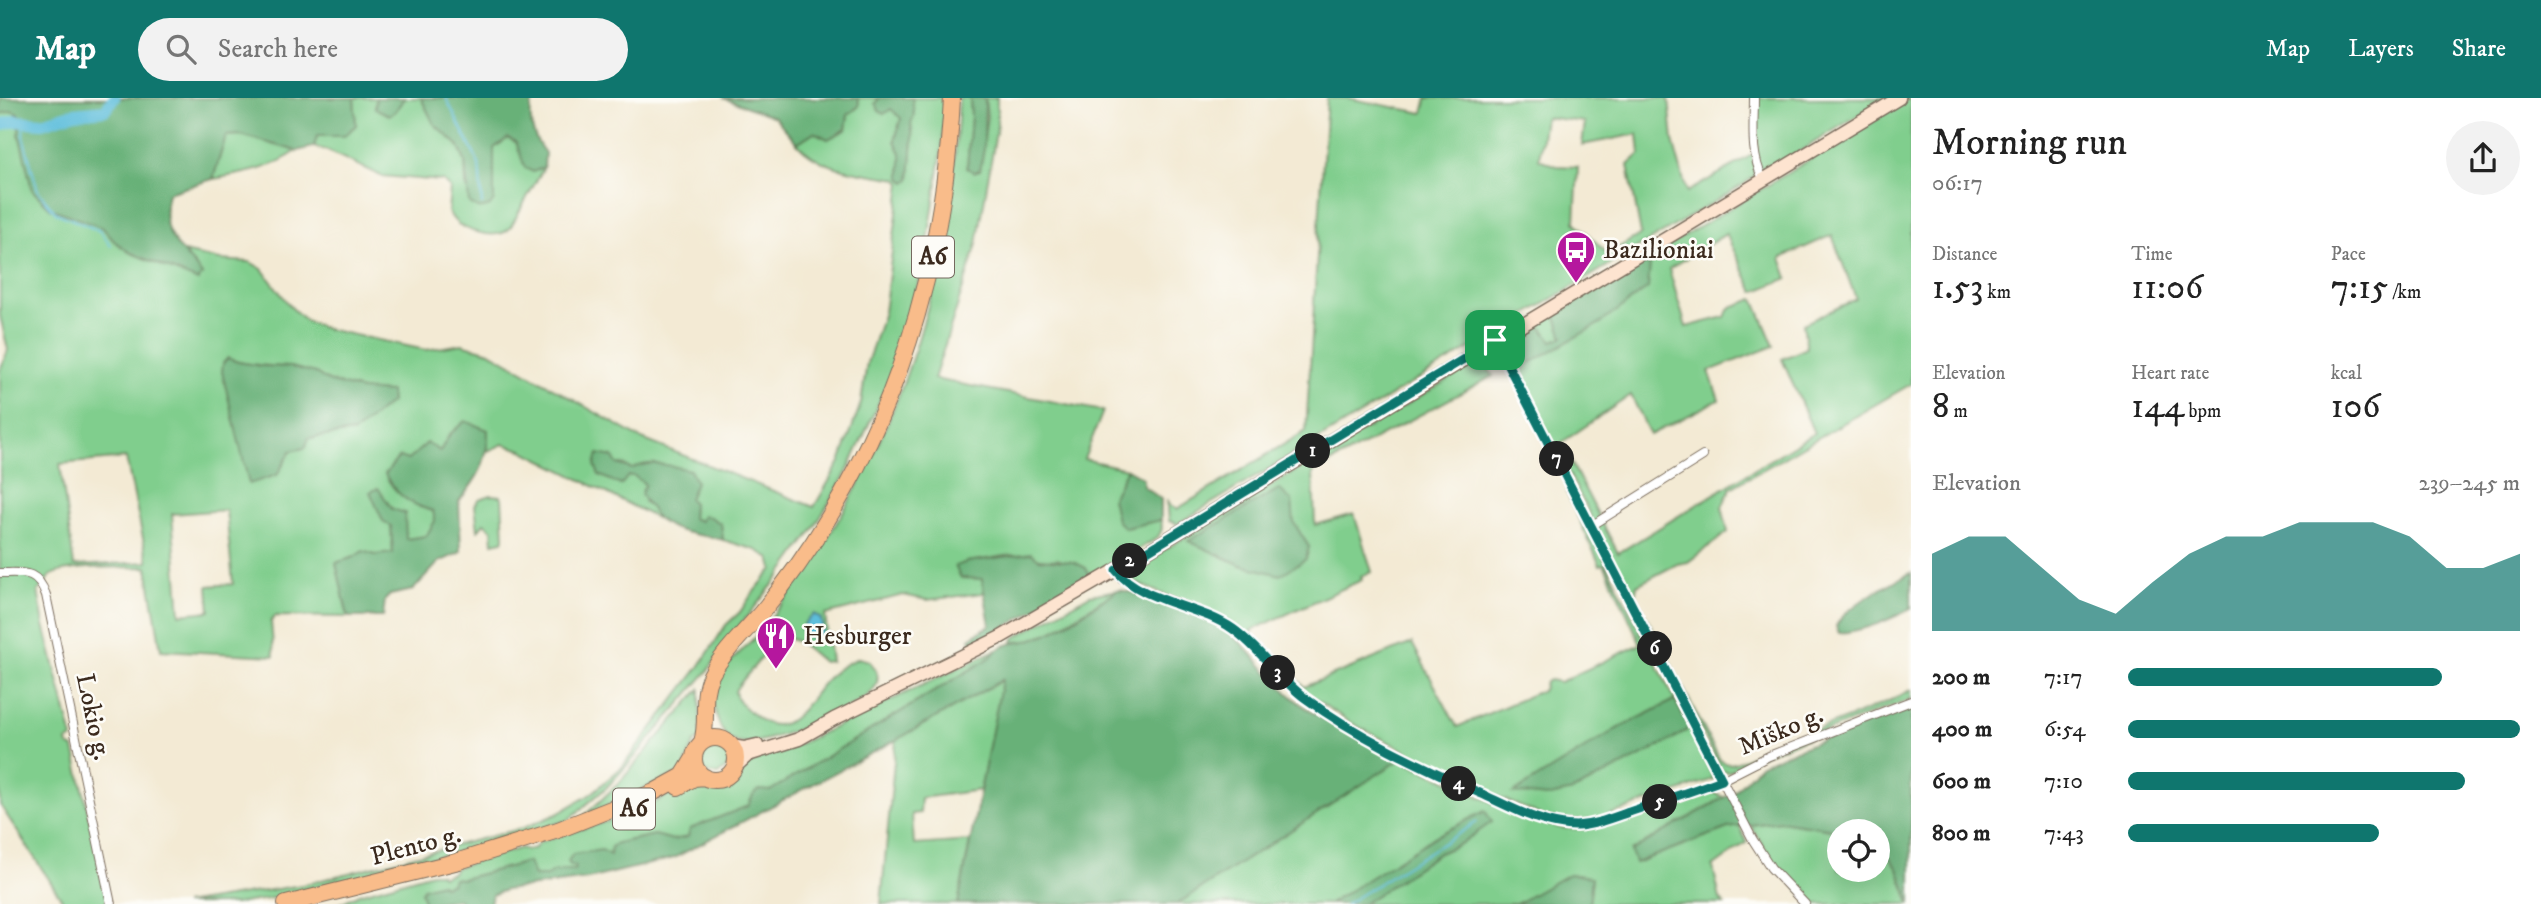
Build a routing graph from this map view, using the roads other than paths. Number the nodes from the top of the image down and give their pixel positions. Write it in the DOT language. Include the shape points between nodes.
graph roads {
  1 [pos="952,98"];
  2 [pos="1754,98"];
  3 [pos="1899,98"];
  4 [pos="1763,179"];
  5 [pos="1495,340"];
  6 [pos="1703,456"];
  7 [pos="1591,526"];
  8 [pos="1116,570"];
  9 [pos="0,573"];
  10 [pos="707,686"];
  11 [pos="1911,701"];
  12 [pos="834,719"];
  13 [pos="702,742"];
  14 [pos="727,743"];
  15 [pos="694,758"];
  16 [pos="734,768"];
  17 [pos="705,777"];
  18 [pos="1722,780"];
  19 [pos="558,830"];
  20 [pos="111,904"];
  21 [pos="286,904"];
  22 [pos="1805,904"];
  1 -- 10 [label="highway, A6" via="947,168 932,260 909,344 884,410 828,520"];
  2 -- 4 [label="street" via="1754,153"];
  3 -- 4 [label="main road"];
  4 -- 5 [label="main road"];
  5 -- 7 [label="street"];
  5 -- 8 [label="main road"];
  6 -- 7 [label="street"];
  7 -- 18 [label="street"];
  8 -- 12 [label="main road" via="1001,637"];
  8 -- 18 [label="street, Miško g." via="1139,589 1235,630 1304,697 1344,724 1518,811 1556,824 1591,825"];
  9 -- 20 [label="street, Lokio g." via="38,578 46,595"];
  10 -- 13 [label="highway, A6"];
  10 -- 14 [label="highway" via="713,726"];
  11 -- 18 [label="street, Miško g." via="1769,756"];
  12 -- 14 [label="main road" via="764,744 744,748"];
  12 -- 16 [label="main road" via="799,739 748,755"];
  13 -- 14 [label="highway" via="716,738"];
  13 -- 15 [label="highway"];
  14 -- 16 [label="highway" via="736,756"];
  15 -- 17 [label="highway"];
  15 -- 19 [label="highway, Plento g. / A6" via="683,776 654,792"];
  16 -- 17 [label="highway" via="718,779"];
  17 -- 19 [label="highway, Plento g. / A6" via="687,781 629,811"];
  18 -- 22 [label="street" via="1752,840"];
  19 -- 21 [label="highway, Plento g. / A6" via="459,861"];
}
